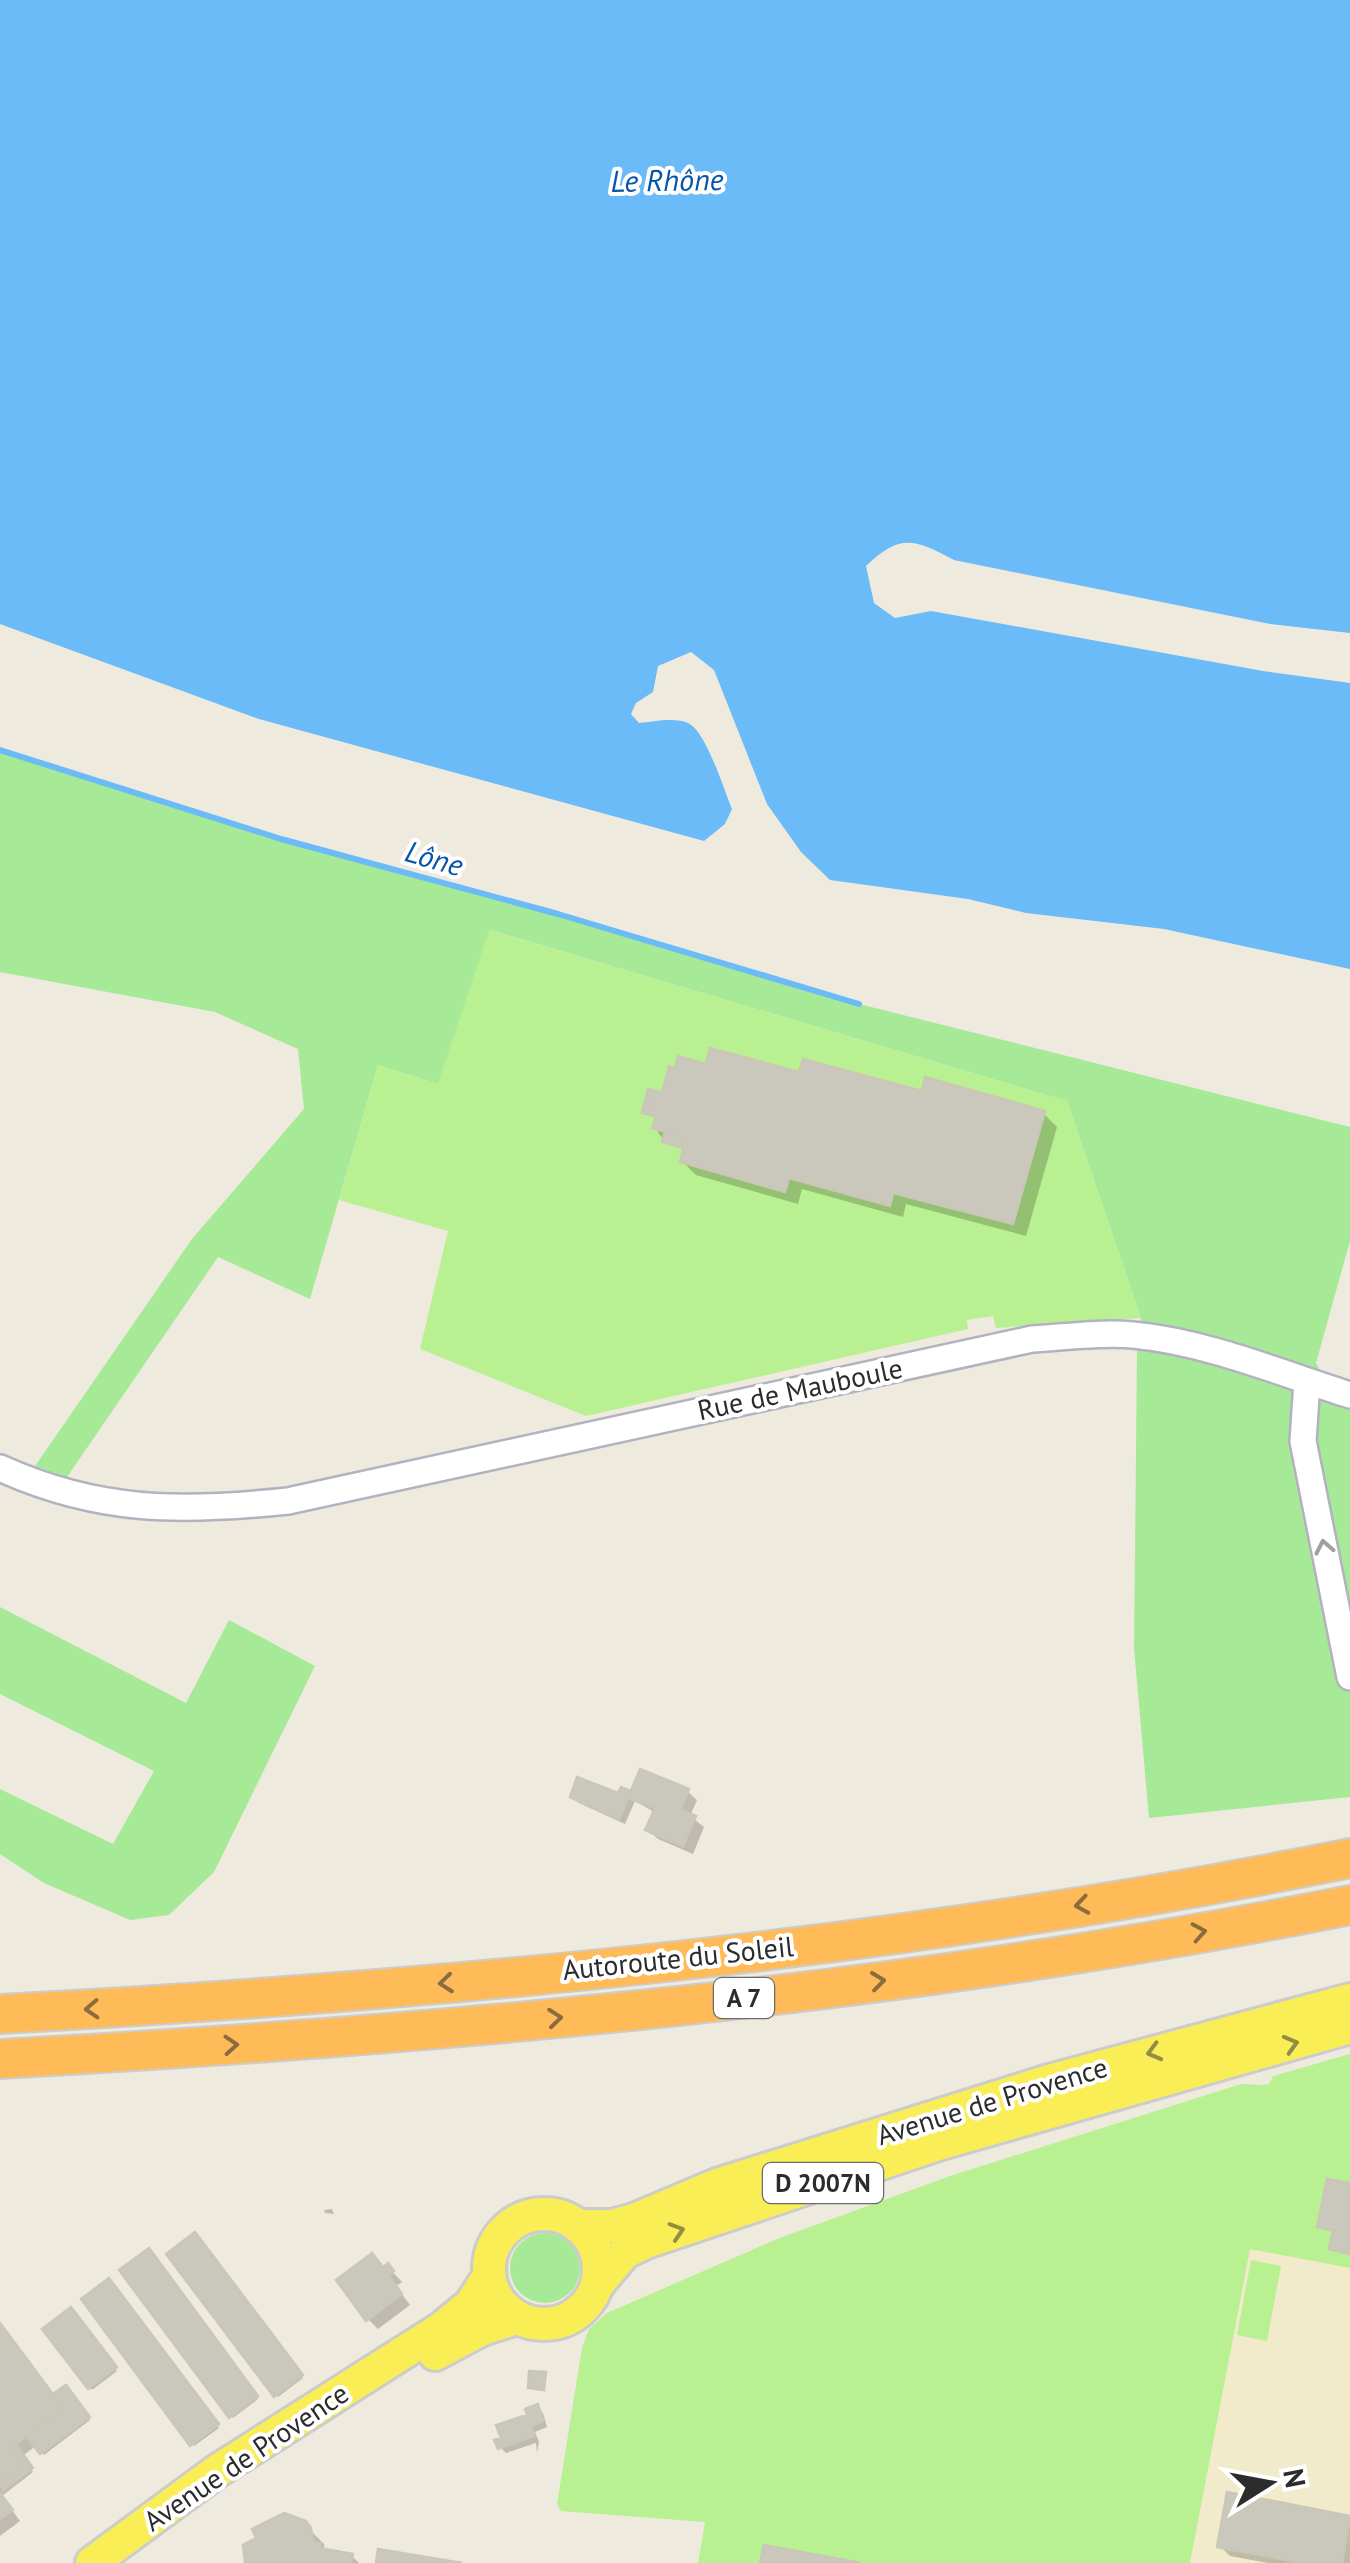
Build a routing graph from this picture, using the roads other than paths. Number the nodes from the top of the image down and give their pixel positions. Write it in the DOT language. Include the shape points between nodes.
graph roads {
  1 [pos="1307,1381"];
  2 [pos="1350,1395"];
  3 [pos="0,1468"];
  4 [pos="1350,1677"];
  5 [pos="1350,1858"];
  6 [pos="1350,1904"];
  7 [pos="1350,2000"];
  8 [pos="0,2014"];
  9 [pos="1350,2027"];
  10 [pos="0,2058"];
  11 [pos="580,2226"];
  12 [pos="489,2276"];
  13 [pos="598,2284"];
  14 [pos="517,2318"];
  15 [pos="92,2563"];
  16 [pos="118,2563"];
  1 -- 2 [label="street, Rue de Mauboule"];
  1 -- 3 [label="street, Rue de Mauboule" via="1131,1334 1032,1339 288,1501 206,1510 129,1506"];
  4 -- 1 [label="street, one-way" via="1303,1441"];
  5 -- 8 [label="highway, Autoroute du Soleil / A 7, one-way" via="972,1922 686,1959 397,1988"];
  10 -- 6 [label="highway, Autoroute du Soleil / A 7, one-way" via="400,2032 694,2004 1016,1962"];
  7 -- 11 [label="main road, Avenue de Provence / D 2007N, one-way" via="1049,2081 717,2186 634,2220"];
  13 -- 9 [label="main road, Avenue de Provence / D 2007N, one-way" via="625,2252 646,2242 941,2143"];
  11 -- 12 [label="main road" via="543,2213 516,2221 496,2240"];
  11 -- 13 [label="main road" via="598,2252"];
  12 -- 14 [label="main road" via="503,2307"];
  12 -- 15 [label="main road, Avenue de Provence" via="471,2304 442,2328 217,2470"];
  13 -- 14 [label="main road" via="591,2300 564,2322"];
  14 -- 16 [label="main road, Avenue de Provence" via="453,2343 274,2453"];
}
